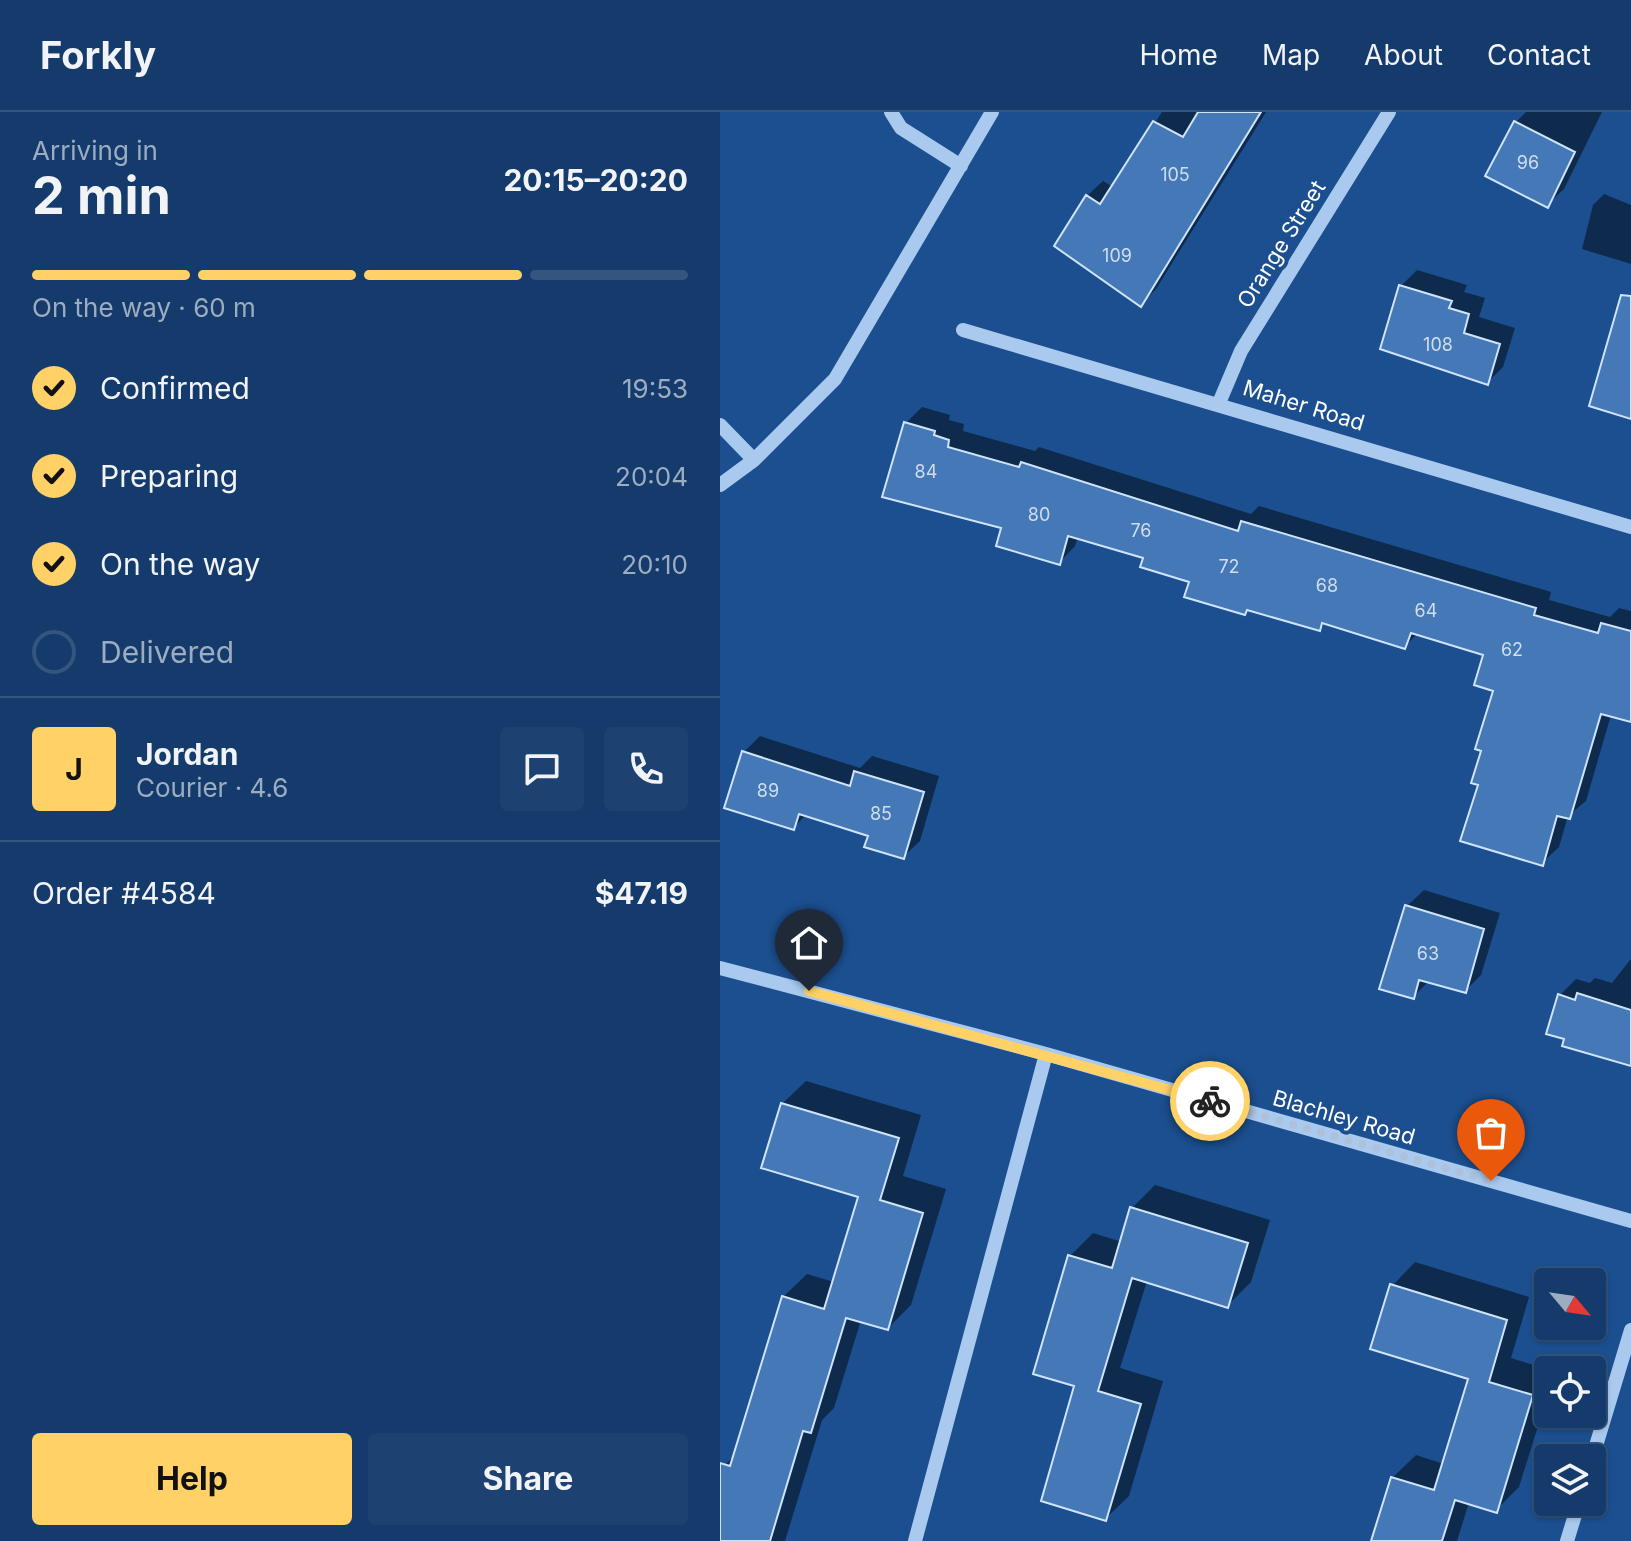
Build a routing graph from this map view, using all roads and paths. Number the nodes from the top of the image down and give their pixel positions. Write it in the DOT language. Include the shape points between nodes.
graph roads {
  1 [pos="891,112"];
  2 [pos="992,112"];
  3 [pos="1389,112"];
  4 [pos="961,166"];
  5 [pos="963,330"];
  6 [pos="1219,403"];
  7 [pos="720,425"];
  8 [pos="754,460"];
  9 [pos="720,485"];
  10 [pos="1631,527"];
  11 [pos="720,968"];
  12 [pos="1046,1054"];
  13 [pos="1631,1221"];
  14 [pos="1631,1330"];
  15 [pos="1597,1444"];
  16 [pos="1575,1516"];
  17 [pos="915,1541"];
  18 [pos="1567,1541"];
  1 -- 4 [label="street" via="901,128"];
  2 -- 4 [label="street"];
  3 -- 6 [label="street, Orange Street" via="1241,351"];
  4 -- 8 [label="street" via="835,379"];
  5 -- 6 [label="street, Maher Road"];
  6 -- 10 [label="street, Maher Road"];
  7 -- 8 [label="street"];
  8 -- 9 [label="street"];
  11 -- 12 [label="street, Blachley Road"];
  12 -- 13 [label="street, Blachley Road"];
  12 -- 17 [label="street"];
  14 -- 15 [label="street"];
  16 -- 18 [label="street"];
}
